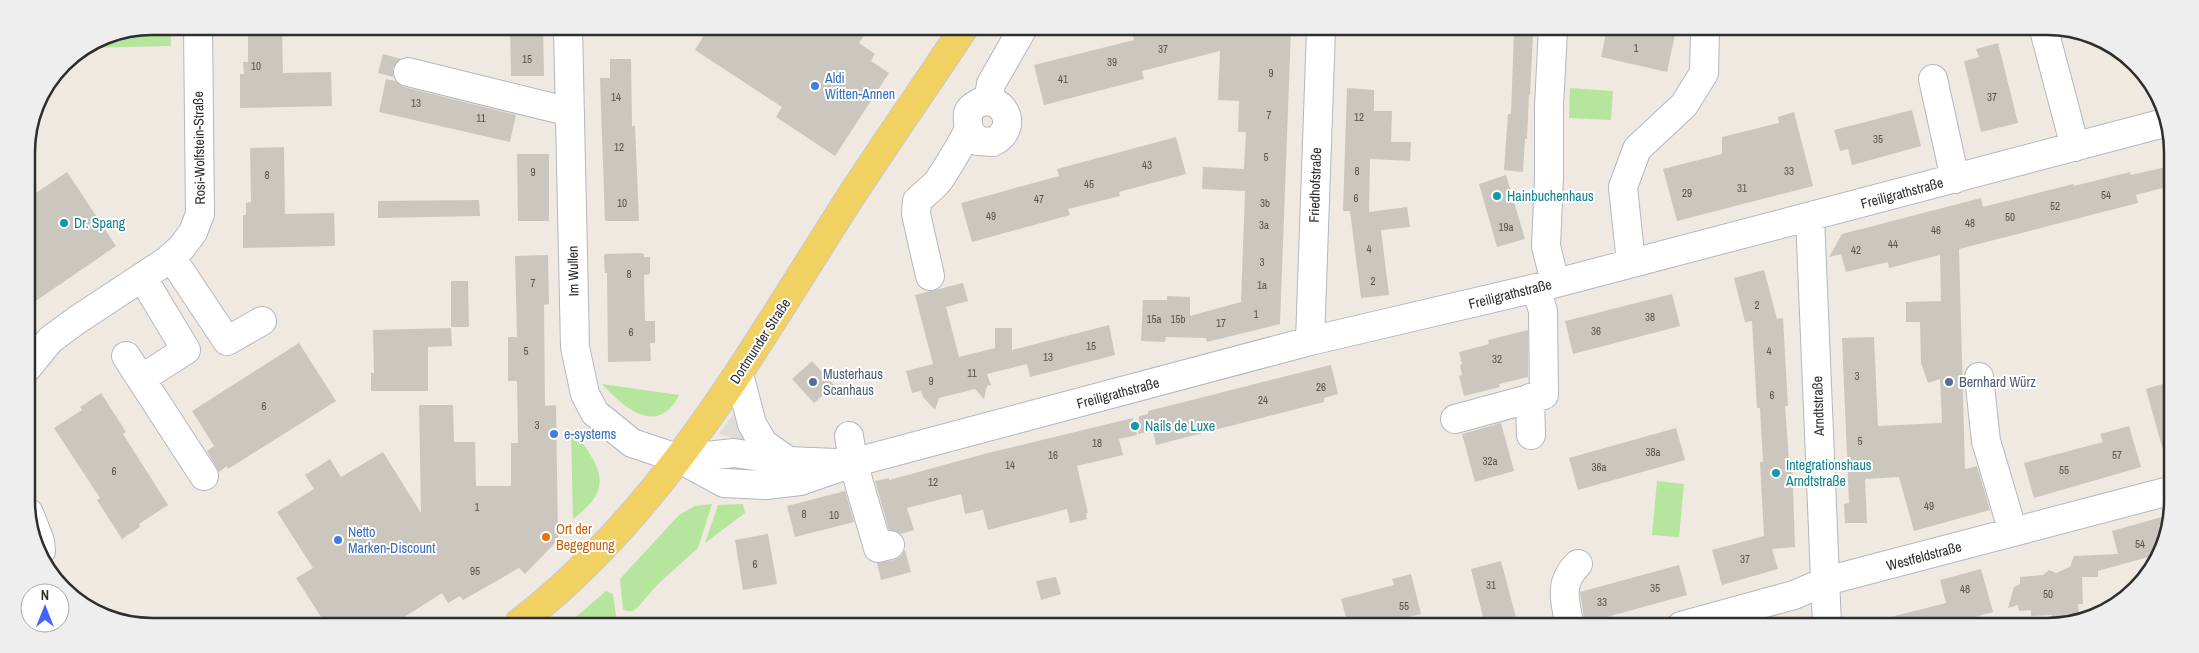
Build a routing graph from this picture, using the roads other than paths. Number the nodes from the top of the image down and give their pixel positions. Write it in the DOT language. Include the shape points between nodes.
graph roads {
  1 [pos="198,35"];
  2 [pos="568,35"];
  3 [pos="959,35"];
  4 [pos="1019,35"];
  5 [pos="1321,35"];
  6 [pos="1553,35"];
  7 [pos="1705,35"];
  8 [pos="2045,35"];
  9 [pos="408,72"];
  10 [pos="1933,79"];
  11 [pos="570,112"];
  12 [pos="2161,124"];
  13 [pos="2075,147"];
  14 [pos="1954,179"];
  15 [pos="1810,217"];
  16 [pos="171,257"];
  17 [pos="1631,263"];
  18 [pos="930,276"];
  19 [pos="142,277"];
  20 [pos="1547,285"];
  21 [pos="262,321"];
  22 [pos="1310,342"];
  23 [pos="126,356"];
  24 [pos="35,359"];
  25 [pos="1562,371"];
  26 [pos="739,374"];
  27 [pos="1979,377"];
  28 [pos="141,378"];
  29 [pos="1530,398"];
  30 [pos="1454,419"];
  31 [pos="1531,435"];
  32 [pos="849,436"];
  33 [pos="680,459"];
  34 [pos="788,461"];
  35 [pos="852,463"];
  36 [pos="204,476"];
  37 [pos="2164,492"];
  38 [pos="2012,532"];
  39 [pos="890,546"];
  40 [pos="1578,564"];
  41 [pos="1826,581"];
  42 [pos="525,618"];
  43 [pos="1568,618"];
  44 [pos="1710,618"];
  45 [pos="1827,618"];
  1 -- 16 [label="street, Rosi-Wolfstein-Straße" via="200,214 193,232"];
  2 -- 11 [label="street, Im Wullen"];
  3 -- 26 [label="main road, Dortmunder Straße"];
  4 -- 18 [label="street" via="990,84 988,101 996,103 1007,116 1005,132 1000,138 986,143 972,136 968,130 939,181 917,201 916,214"];
  5 -- 22 [label="street, Friedhofstraße"];
  6 -- 20 [label="street" via="1548,106"];
  7 -- 17 [label="street" via="1704,73 1684,104 1637,150 1623,187"];
  8 -- 13 [label="street"];
  9 -- 11 [label="street"];
  10 -- 14 [label="street"];
  11 -- 33 [label="street, Im Wullen" via="575,347 584,394 595,413 632,443"];
  12 -- 13 [label="street, Freiligrathstraße"];
  13 -- 14 [label="street, Freiligrathstraße"];
  14 -- 15 [label="street, Freiligrathstraße"];
  15 -- 17 [label="street, Freiligrathstraße"];
  15 -- 41 [label="street, Arndtstraße"];
  16 -- 19 [label="street, Rosi-Wolfstein-Straße"];
  16 -- 21 [label="street" via="227,342"];
  17 -- 20 [label="street, Freiligrathstraße"];
  19 -- 24 [label="street, Rosi-Wolfstein-Straße" via="50,340"];
  19 -- 28 [label="street" via="186,350"];
  20 -- 22 [label="street, Freiligrathstraße"];
  20 -- 25 [label="street" via="1556,308"];
  20 -- 29 [label="street" via="1543,311 1544,395"];
  22 -- 35 [label="street, Freiligrathstraße"];
  23 -- 28 [label="street"];
  26 -- 33 [label="main road, Dortmunder Straße"];
  26 -- 34 [label="street" via="752,424 763,442"];
  27 -- 38 [label="street" via="1986,441"];
  28 -- 36 [label="street"];
  29 -- 30 [label="street"];
  29 -- 31 [label="street"];
  32 -- 35 [label="street"];
  33 -- 34 [label="street, Freiligrathstraße" via="734,453"];
  33 -- 35 [label="street, Freiligrathstraße" via="724,483 766,485 800,482"];
  33 -- 42 [label="main road, Dortmunder Straße" via="596,556"];
  34 -- 35 [label="street, Freiligrathstraße"];
  35 -- 39 [label="street" via="878,548"];
  37 -- 38 [label="street, Westfeldstraße"];
  38 -- 41 [label="street, Westfeldstraße"];
  40 -- 43 [label="street" via="1570,571 1563,592"];
  41 -- 44 [label="street, Westfeldstraße" via="1794,595"];
  41 -- 45 [label="street, Arndtstraße"];
}
